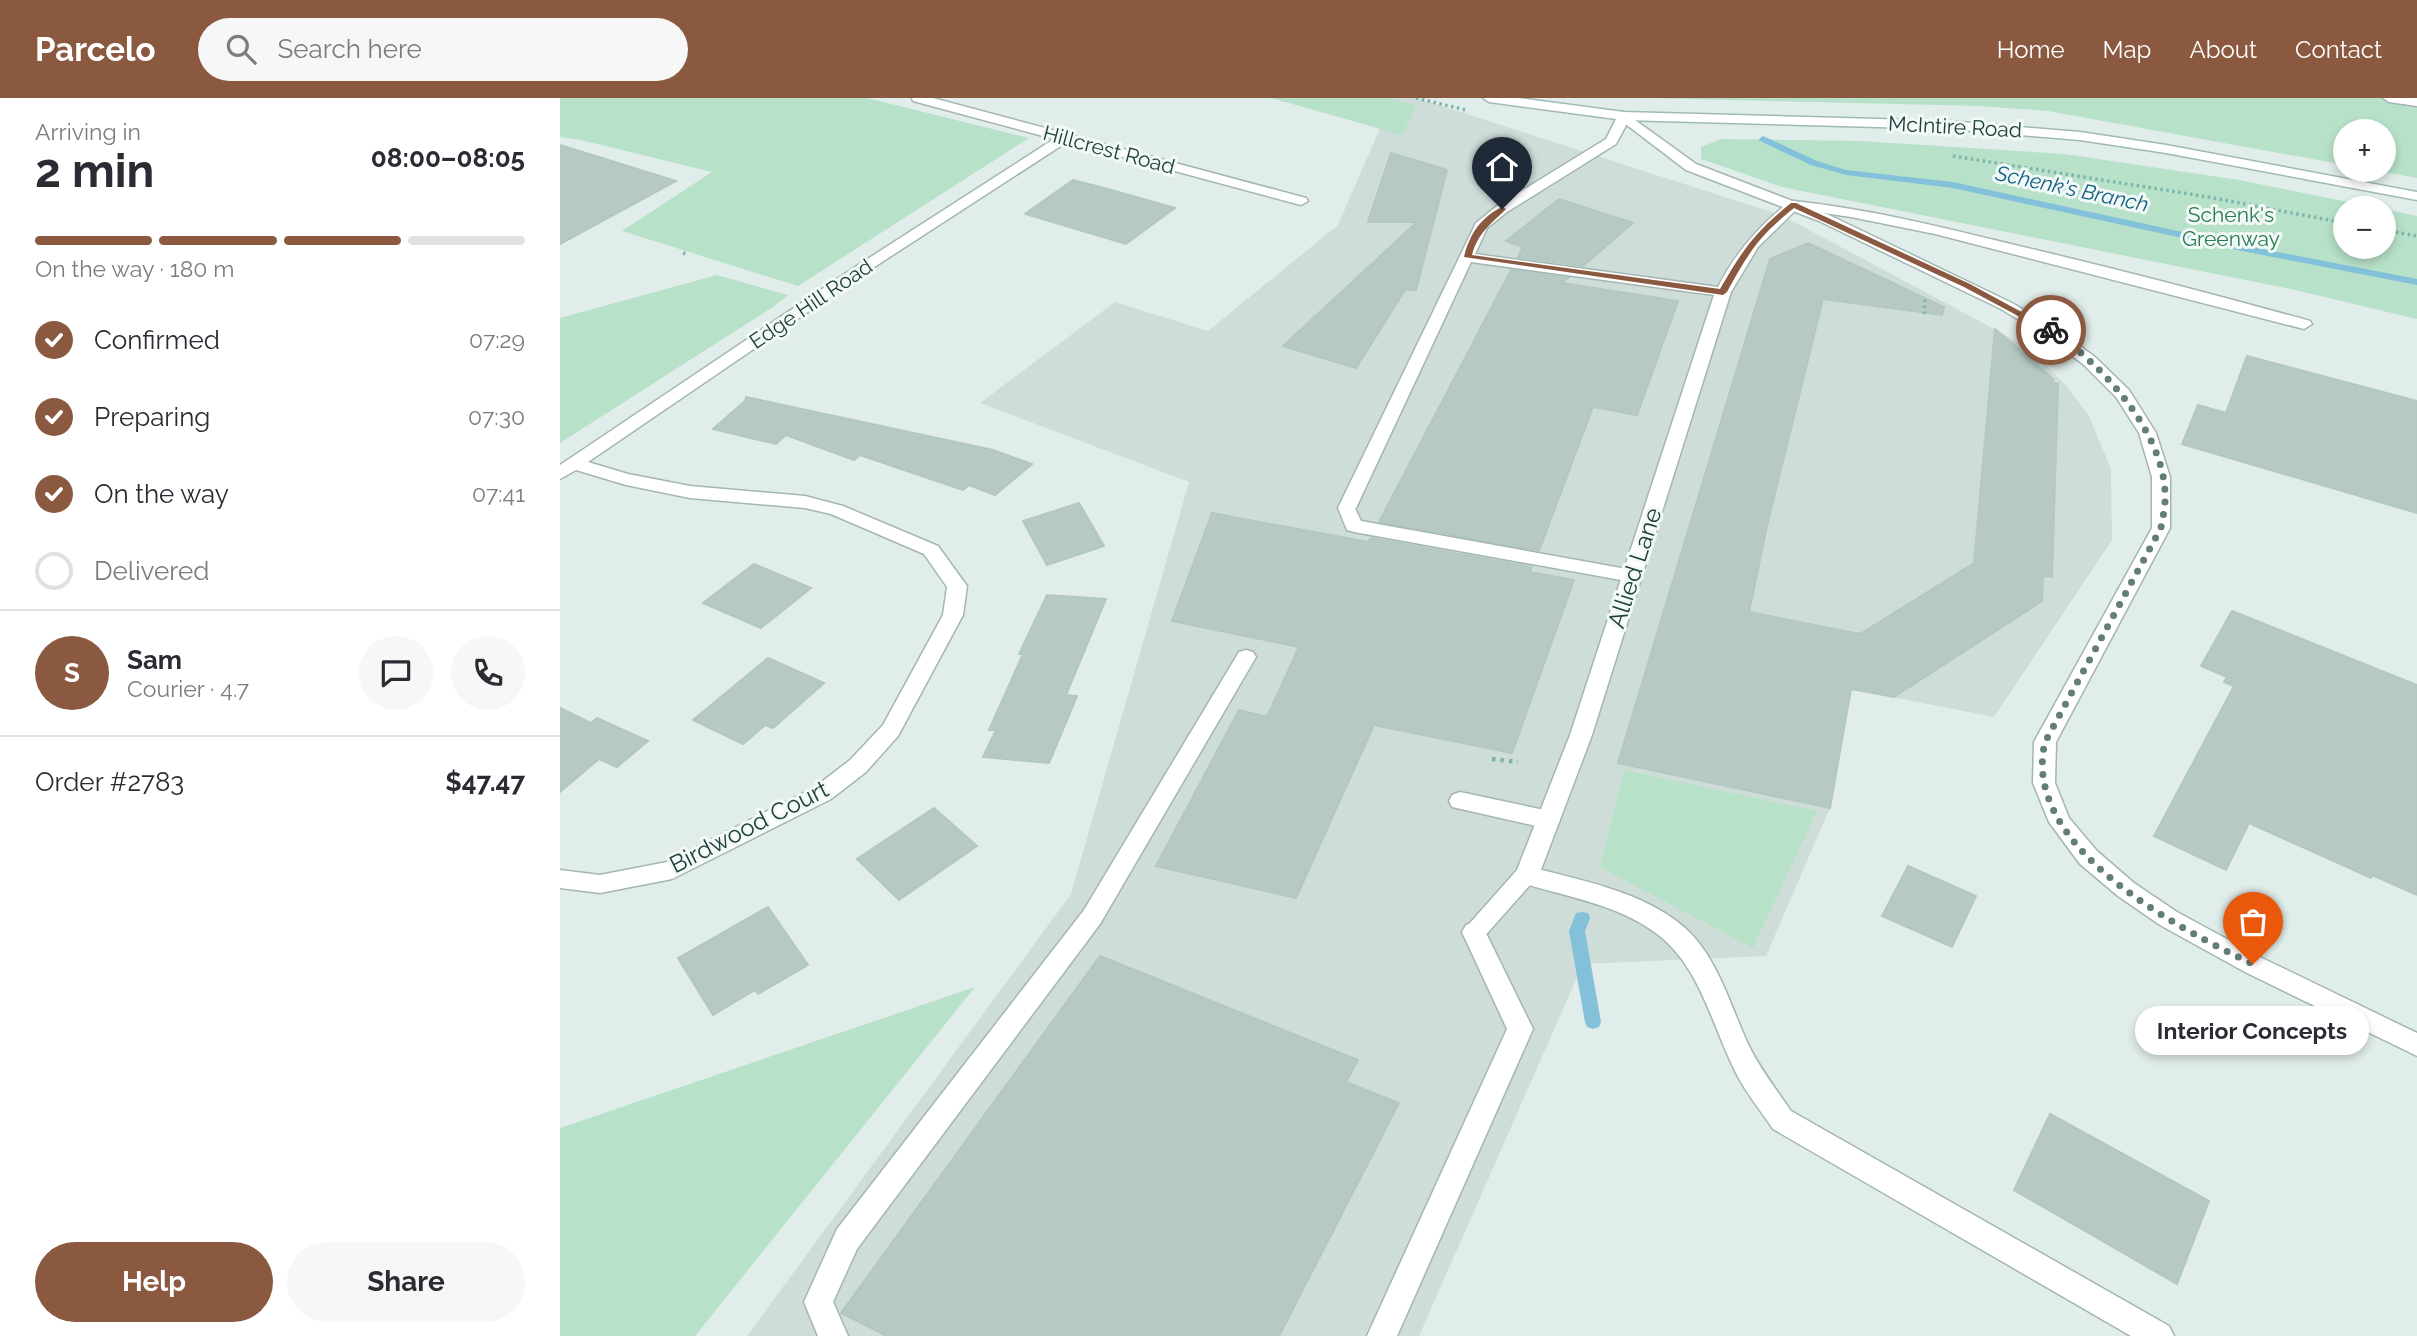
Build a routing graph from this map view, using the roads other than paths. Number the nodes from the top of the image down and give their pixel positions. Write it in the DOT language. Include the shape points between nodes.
graph roads {
  1 [pos="918,98"];
  2 [pos="1489,98"];
  3 [pos="2389,98"];
  4 [pos="2417,102"];
  5 [pos="1624,116"];
  6 [pos="1064,138"];
  7 [pos="2417,196"];
  8 [pos="1301,201"];
  9 [pos="1794,205"];
  10 [pos="1468,257"];
  11 [pos="1723,292"];
  12 [pos="2304,324"];
  13 [pos="567,468"];
  14 [pos="1632,576"];
  15 [pos="1247,657"];
  16 [pos="1460,801"];
  17 [pos="1549,820"];
  18 [pos="1527,875"];
  19 [pos="560,879"];
  20 [pos="2417,1045"];
  21 [pos="833,1336"];
  22 [pos="1382,1336"];
  23 [pos="2159,1336"];
  1 -- 6 [label="street, Hillcrest Road"];
  2 -- 5 [label="street, McIntire Road"];
  3 -- 4 [label="street"];
  5 -- 7 [label="street, McIntire Road" via="1949,125 2080,136"];
  5 -- 9 [label="street" via="1682,162"];
  5 -- 10 [label="street" via="1611,141 1481,226"];
  6 -- 8 [label="street, Hillcrest Road"];
  6 -- 13 [label="street, Edge Hill Road"];
  9 -- 11 [label="street, Allied Lane" via="1748,247"];
  9 -- 12 [label="street" via="1977,240 2206,295"];
  9 -- 20 [label="street" via="1967,286 2064,339 2086,355 2130,403 2159,462 2165,499 2161,528 2045,742 2042,775 2057,818 2109,876 2194,935"];
  10 -- 11 [label="street"];
  10 -- 14 [label="street" via="1347,508 1354,526"];
  11 -- 14 [label="street, Allied Lane"];
  13 -- 19 [label="street, Birdwood Court" via="690,492 805,502 837,510 931,550 957,586 953,615 891,730 858,766 823,793 672,870 600,884"];
  14 -- 17 [label="street, Allied Lane"];
  15 -- 21 [label="street" via="1092,917 847,1239 818,1302"];
  16 -- 17 [label="street"];
  17 -- 18 [label="street, Allied Lane"];
  18 -- 22 [label="street, Allied Lane" via="1474,932 1520,1029"];
  18 -- 23 [label="street" via="1631,906 1686,943 1714,991 1746,1066 1782,1120"];
}
